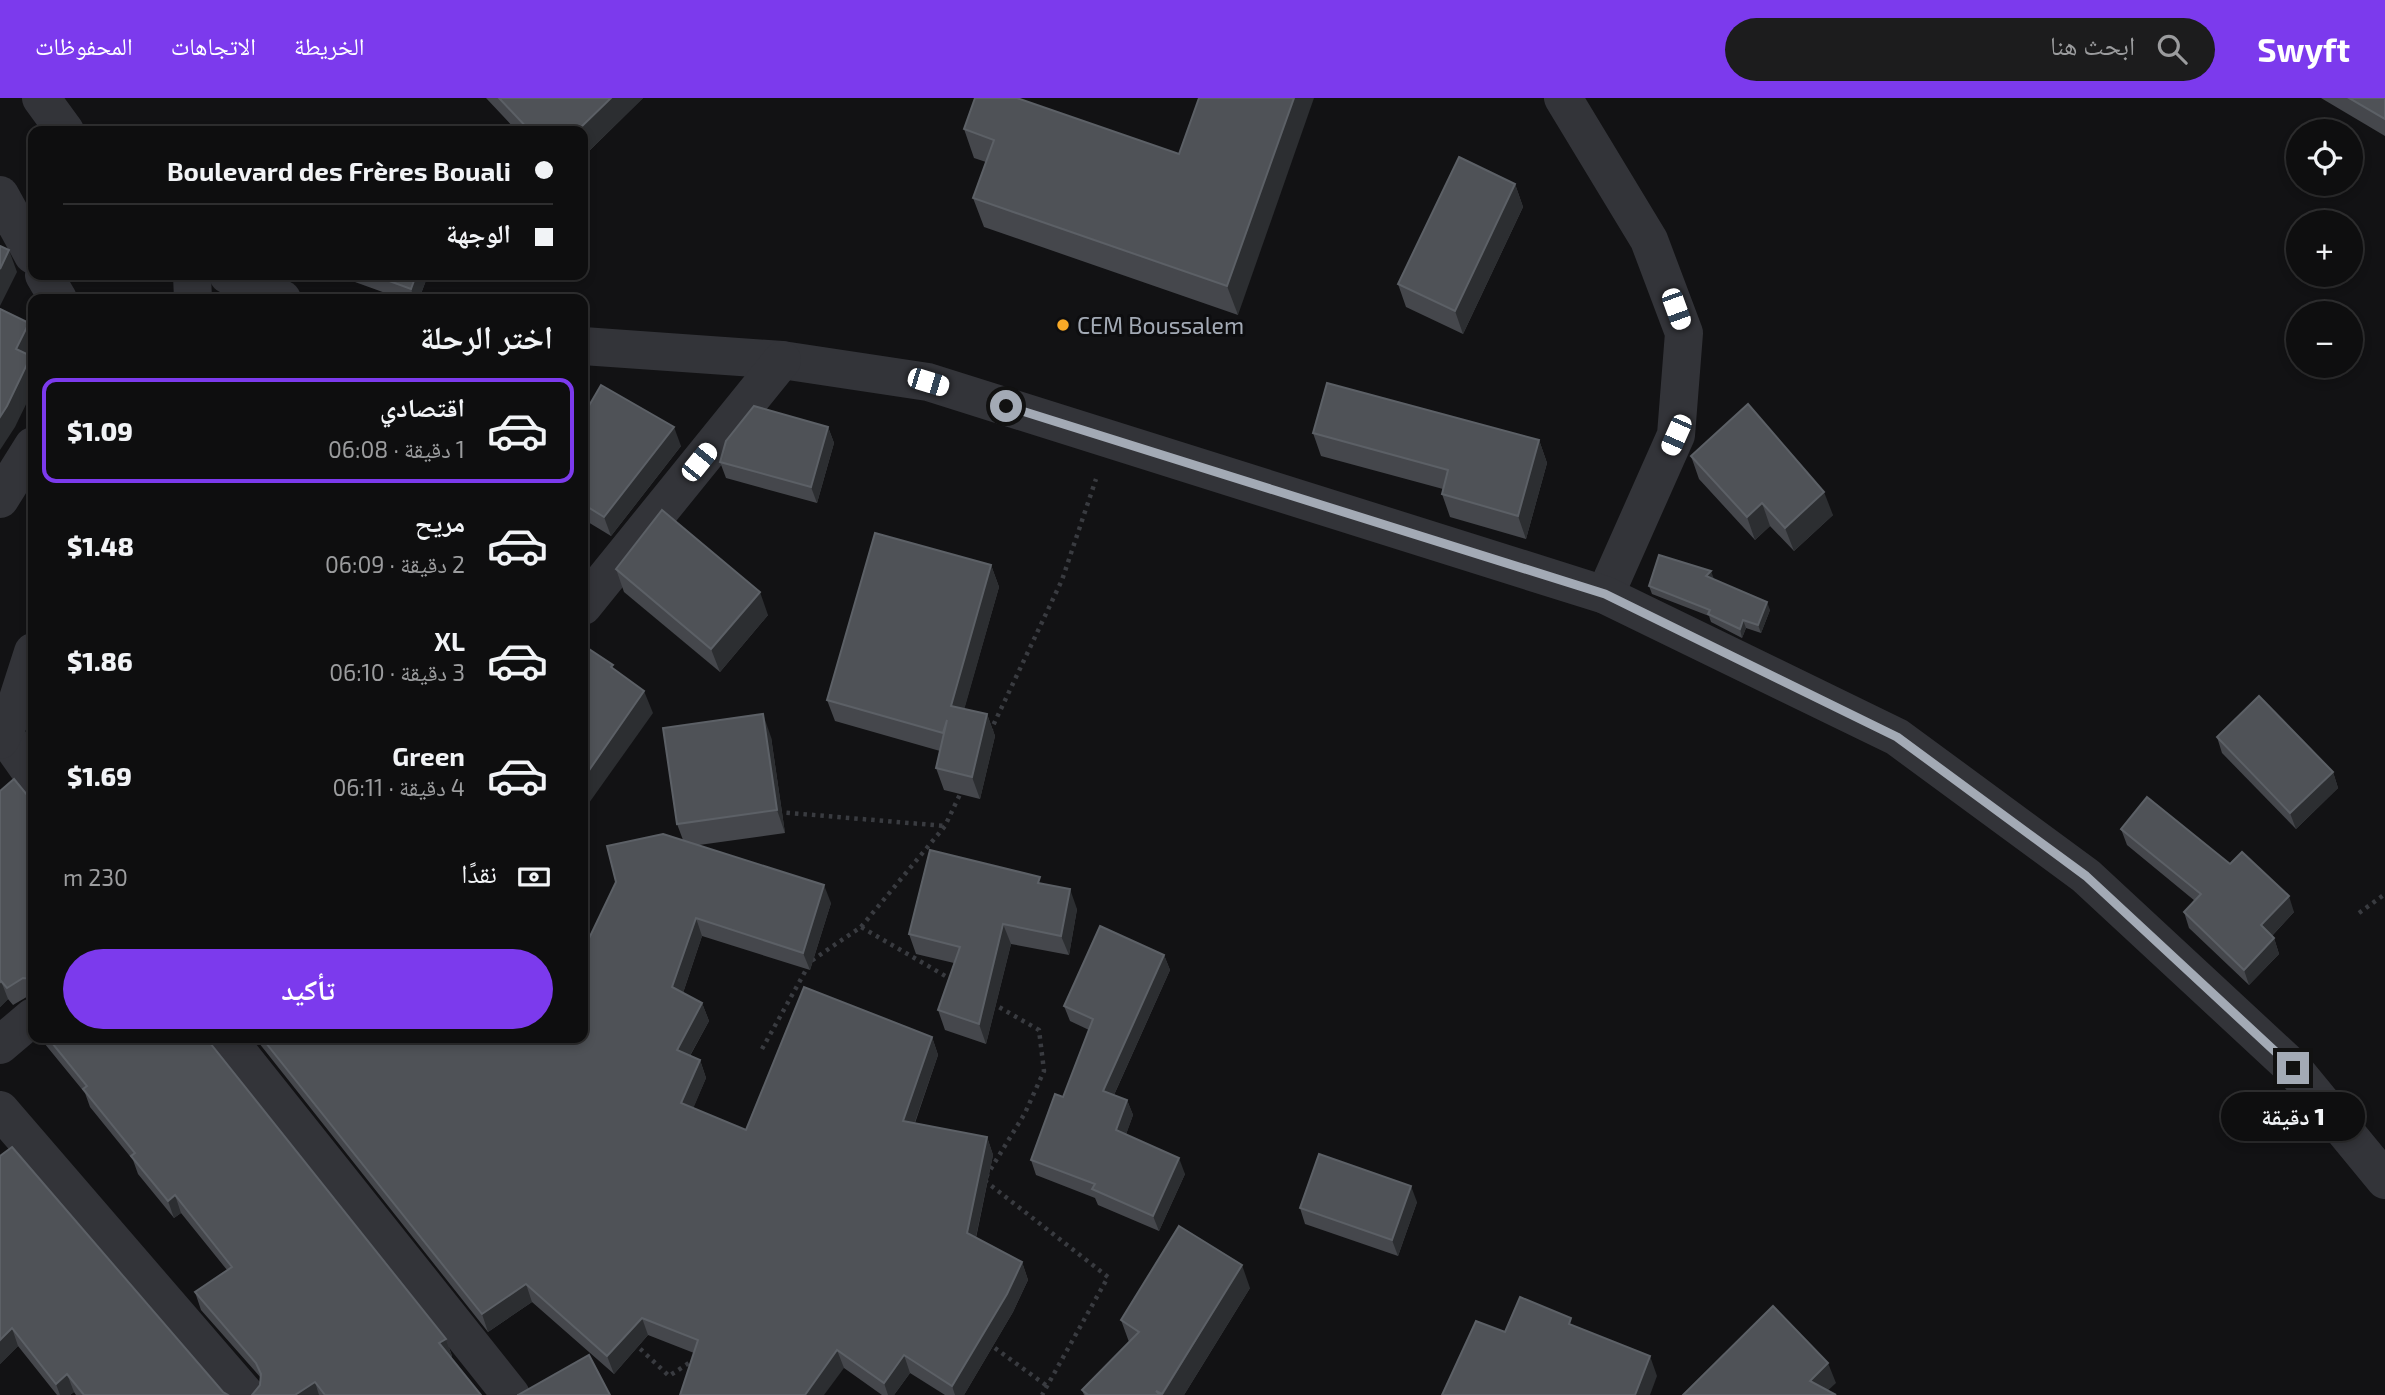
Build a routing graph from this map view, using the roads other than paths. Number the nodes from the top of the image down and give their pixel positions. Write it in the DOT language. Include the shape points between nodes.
graph roads {
  1 [pos="41,98"];
  2 [pos="1563,98"];
  3 [pos="61,126"];
  4 [pos="0,195"];
  5 [pos="28,246"];
  6 [pos="239,280"];
  7 [pos="271,294"];
  8 [pos="588,346"];
  9 [pos="782,360"];
  10 [pos="28,454"];
  11 [pos="0,499"];
  12 [pos="1605,594"];
  13 [pos="588,600"];
  14 [pos="28,666"];
  15 [pos="2,737"];
  16 [pos="28,769"];
  17 [pos="28,1021"];
  18 [pos="231,1043"];
  19 [pos="0,1045"];
  20 [pos="0,1110"];
  21 [pos="2385,1180"];
  22 [pos="246,1395"];
  23 [pos="511,1395"];
  1 -- 3 [label="street"];
  2 -- 12 [label="street" via="1649,240 1684,333 1676,435"];
  4 -- 5 [label="street"];
  6 -- 7 [label="street"];
  8 -- 9 [label="street"];
  9 -- 12 [label="street" via="928,382"];
  9 -- 13 [label="street"];
  10 -- 11 [label="street"];
  12 -- 21 [label="street" via="1897,737 2086,876 2293,1068"];
  14 -- 15 [label="street"];
  15 -- 16 [label="street"];
  17 -- 19 [label="street"];
  18 -- 23 [label="street"];
  20 -- 22 [label="street"];
}
